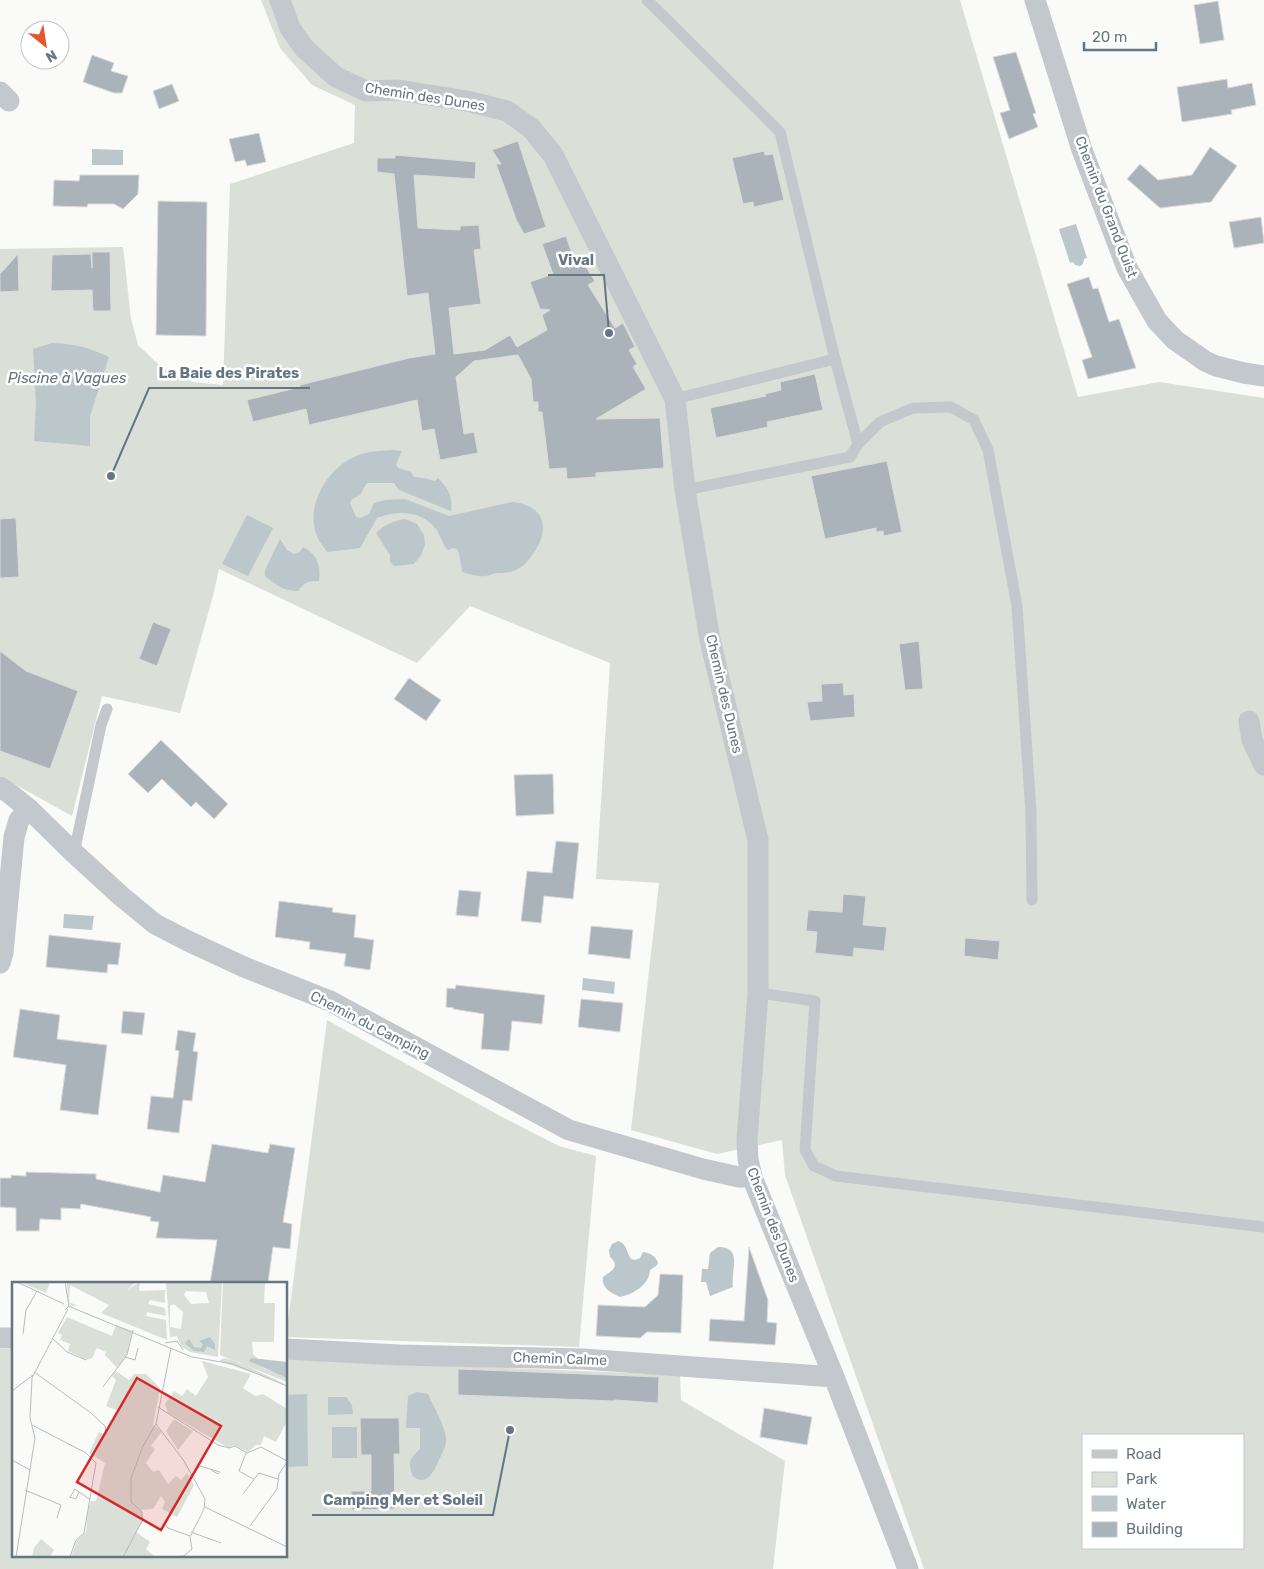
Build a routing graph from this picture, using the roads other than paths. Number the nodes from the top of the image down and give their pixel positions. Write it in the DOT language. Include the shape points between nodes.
graph roads {
  1 [pos="280,0"];
  2 [pos="647,0"];
  3 [pos="1035,0"];
  4 [pos="835,359"];
  5 [pos="1264,376"];
  6 [pos="675,399"];
  7 [pos="858,444"];
  8 [pos="685,490"];
  9 [pos="107,710"];
  10 [pos="1249,721"];
  11 [pos="1264,764"];
  12 [pos="0,787"];
  13 [pos="28,809"];
  14 [pos="74,853"];
  15 [pos="1032,900"];
  16 [pos="0,963"];
  17 [pos="758,993"];
  18 [pos="752,1177"];
  19 [pos="1264,1226"];
  20 [pos="288,1349"];
  21 [pos="834,1377"];
  22 [pos="908,1569"];
  1 -- 6 [label="street, Chemin des Dunes" via="290,28 304,48 336,77 366,91 398,90 507,111 531,128 553,155"];
  2 -- 4 [label="lane" via="780,132"];
  3 -- 5 [label="street, Chemin du Grand Quist" via="1082,150 1127,268 1157,321 1174,340 1204,361"];
  4 -- 6 [label="lane"];
  4 -- 7 [label="lane"];
  6 -- 8 [label="street, Chemin des Dunes"];
  7 -- 8 [label="lane" via="850,457"];
  7 -- 15 [label="lane" via="880,422 913,408 951,407 974,420 988,450 1016,606 1030,812"];
  8 -- 17 [label="street, Chemin des Dunes" via="710,640 758,840"];
  9 -- 14 [label="lane"];
  10 -- 11 [label="street" via="1252,740"];
  12 -- 13 [label="street, Chemin du Camping"];
  13 -- 14 [label="street, Chemin du Camping"];
  13 -- 16 [label="street" via="19,820 14,837"];
  14 -- 18 [label="street, Chemin du Camping" via="155,924 218,956 330,1001 569,1130 703,1169"];
  17 -- 18 [label="street, Chemin des Dunes" via="747,1140"];
  17 -- 19 [label="lane" via="815,1001 805,1150 814,1166 836,1176"];
  18 -- 21 [label="street, Chemin des Dunes"];
  20 -- 21 [label="street, Chemin Calme" via="584,1359"];
  21 -- 22 [label="street, Chemin des Dunes"];
}
